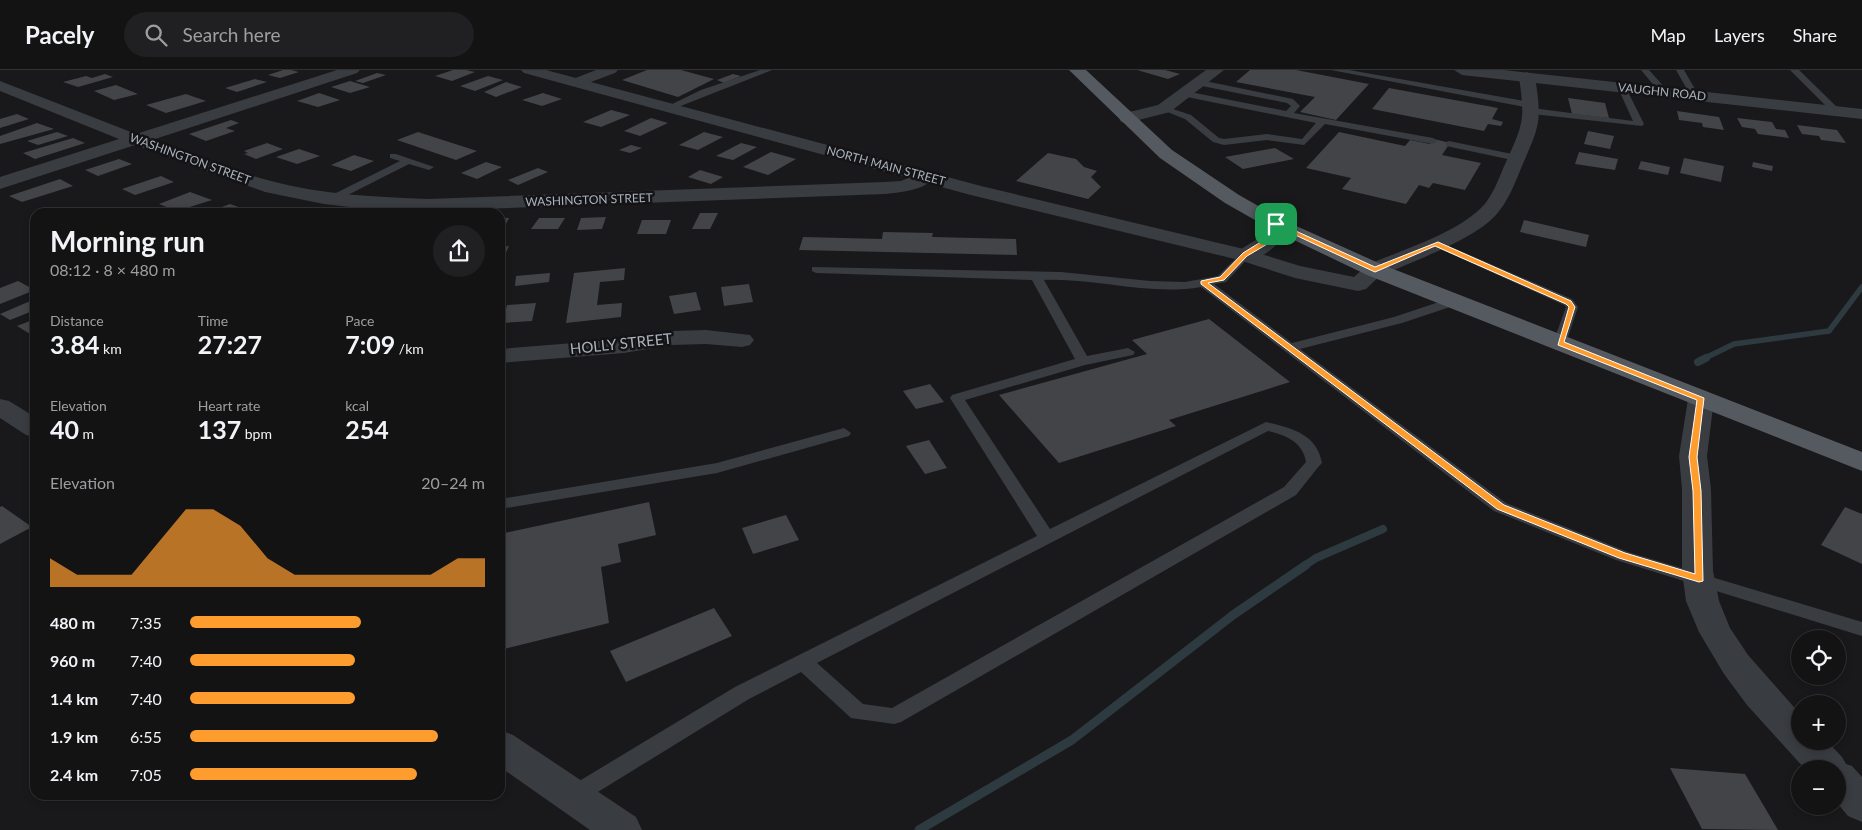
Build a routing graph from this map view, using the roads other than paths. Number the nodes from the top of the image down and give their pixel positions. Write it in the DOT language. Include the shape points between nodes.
graph roads {
  1 [pos="352,70"];
  2 [pos="529,70"];
  3 [pos="610,70"];
  4 [pos="768,70"];
  5 [pos="1077,70"];
  6 [pos="1216,70"];
  7 [pos="1335,70"];
  8 [pos="1391,70"];
  9 [pos="1462,70"];
  10 [pos="1645,70"];
  11 [pos="1680,70"];
  12 [pos="1794,70"];
  13 [pos="1527,77"];
  14 [pos="1386,79"];
  15 [pos="578,82"];
  16 [pos="1200,83"];
  17 [pos="0,86"];
  18 [pos="1622,88"];
  19 [pos="1664,92"];
  20 [pos="1185,94"];
  21 [pos="1695,96"];
  22 [pos="670,107"];
  23 [pos="1531,108"];
  24 [pos="1164,109"];
  25 [pos="1836,111"];
  26 [pos="1288,114"];
  27 [pos="1862,114"];
  28 [pos="1127,118"];
  29 [pos="1323,122"];
  30 [pos="134,139"];
  31 [pos="1433,141"];
  32 [pos="1449,144"];
  33 [pos="393,156"];
  34 [pos="1517,158"];
  35 [pos="408,160"];
  36 [pos="429,167"];
  37 [pos="924,177"];
  38 [pos="0,183"];
  39 [pos="332,199"];
  40 [pos="445,208"];
  41 [pos="1276,224"];
  42 [pos="1435,243"];
  43 [pos="1245,255"];
  44 [pos="816,269"];
  45 [pos="1375,270"];
  46 [pos="1036,278"];
  47 [pos="1203,282"];
  48 [pos="1455,301"];
  49 [pos="742,340"];
  50 [pos="1560,343"];
  51 [pos="1288,348"];
  52 [pos="1128,352"];
  53 [pos="505,356"];
  54 [pos="1083,361"];
  55 [pos="1701,399"];
  56 [pos="0,407"];
  57 [pos="30,427"];
  58 [pos="844,433"];
  59 [pos="1862,462"];
  60 [pos="505,503"];
  61 [pos="1047,538"];
  62 [pos="1699,579"];
  63 [pos="1862,629"];
  64 [pos="803,662"];
  65 [pos="1791,729"];
  66 [pos="505,749"];
  67 [pos="1811,750"];
  68 [pos="1820,760"];
  69 [pos="1846,787"];
  70 [pos="572,796"];
  71 [pos="1862,804"];
  72 [pos="622,830"];
  1 -- 30 [label="street"];
  2 -- 15 [label="street, NORTH MAIN STREET"];
  3 -- 15 [label="street"];
  4 -- 22 [label="lane"];
  5 -- 28 [label="main road"];
  6 -- 16 [label="street"];
  7 -- 14 [label="lane"];
  8 -- 14 [label="lane"];
  9 -- 13 [label="street, VAUGHN ROAD"];
  10 -- 19 [label="lane"];
  11 -- 21 [label="lane"];
  12 -- 25 [label="lane"];
  13 -- 18 [label="street, VAUGHN ROAD"];
  13 -- 23 [label="street"];
  14 -- 23 [label="lane"];
  15 -- 22 [label="street, NORTH MAIN STREET"];
  16 -- 20 [label="street"];
  16 -- 26 [label="lane" via="1290,101 1296,104"];
  17 -- 30 [label="street, WASHINGTON STREET"];
  18 -- 19 [label="street, VAUGHN ROAD"];
  18 -- 23 [label="lane" via="1638,124"];
  19 -- 21 [label="street, VAUGHN ROAD"];
  20 -- 24 [label="street"];
  20 -- 26 [label="lane"];
  21 -- 25 [label="street, VAUGHN ROAD"];
  22 -- 37 [label="street, NORTH MAIN STREET"];
  23 -- 34 [label="street" via="1530,128"];
  24 -- 28 [label="street"];
  24 -- 29 [label="lane" via="1188,117 1216,140 1224,142 1267,137 1304,142"];
  25 -- 27 [label="street, VAUGHN ROAD"];
  26 -- 29 [label="lane"];
  28 -- 41 [label="main road" via="1166,154 1232,199"];
  29 -- 31 [label="lane"];
  30 -- 38 [label="street"];
  30 -- 39 [label="street, WASHINGTON STREET" via="265,186"];
  32 -- 34 [label="lane"];
  33 -- 35 [label="lane"];
  34 -- 42 [label="street" via="1498,199 1487,213"];
  35 -- 36 [label="lane"];
  35 -- 39 [label="lane"];
  37 -- 40 [label="street, WASHINGTON STREET" via="905,186 876,189"];
  37 -- 43 [label="street, NORTH MAIN STREET"];
  39 -- 40 [label="street, WASHINGTON STREET"];
  41 -- 43 [label="street" via="1266,242"];
  41 -- 45 [label="main road"];
  42 -- 45 [label="street"];
  42 -- 50 [label="lane" via="1568,302 1572,307"];
  43 -- 45 [label="street, NORTH MAIN STREET" via="1295,272 1358,284"];
  43 -- 47 [label="lane" via="1222,279"];
  44 -- 46 [label="lane"];
  45 -- 48 [label="main road"];
  46 -- 47 [label="lane" via="1061,276 1185,286"];
  46 -- 54 [label="lane"];
  47 -- 51 [label="lane"];
  48 -- 50 [label="main road"];
  48 -- 51 [label="lane" via="1398,320"];
  49 -- 53 [label="street, HOLLY STREET" via="671,338 624,346"];
  50 -- 55 [label="main road"];
  51 -- 62 [label="lane" via="1500,507 1622,556"];
  52 -- 54 [label="lane"];
  54 -- 61 [label="lane" via="957,398"];
  55 -- 59 [label="main road"];
  55 -- 62 [label="street" via="1693,457"];
  56 -- 57 [label="street"];
  58 -- 60 [label="lane" via="717,468"];
  61 -- 64 [label="lane"];
  61 -- 64 [label="lane" via="1266,426 1300,436 1310,446 1314,463 1290,491 894,716 858,712"];
  62 -- 63 [label="lane"];
  62 -- 65 [label="street" via="1706,613 1725,651 1756,692"];
  64 -- 70 [label="lane" via="742,693"];
  66 -- 70 [label="street"];
  67 -- 68 [label="street"];
  69 -- 71 [label="street"];
  70 -- 72 [label="street"];
}
